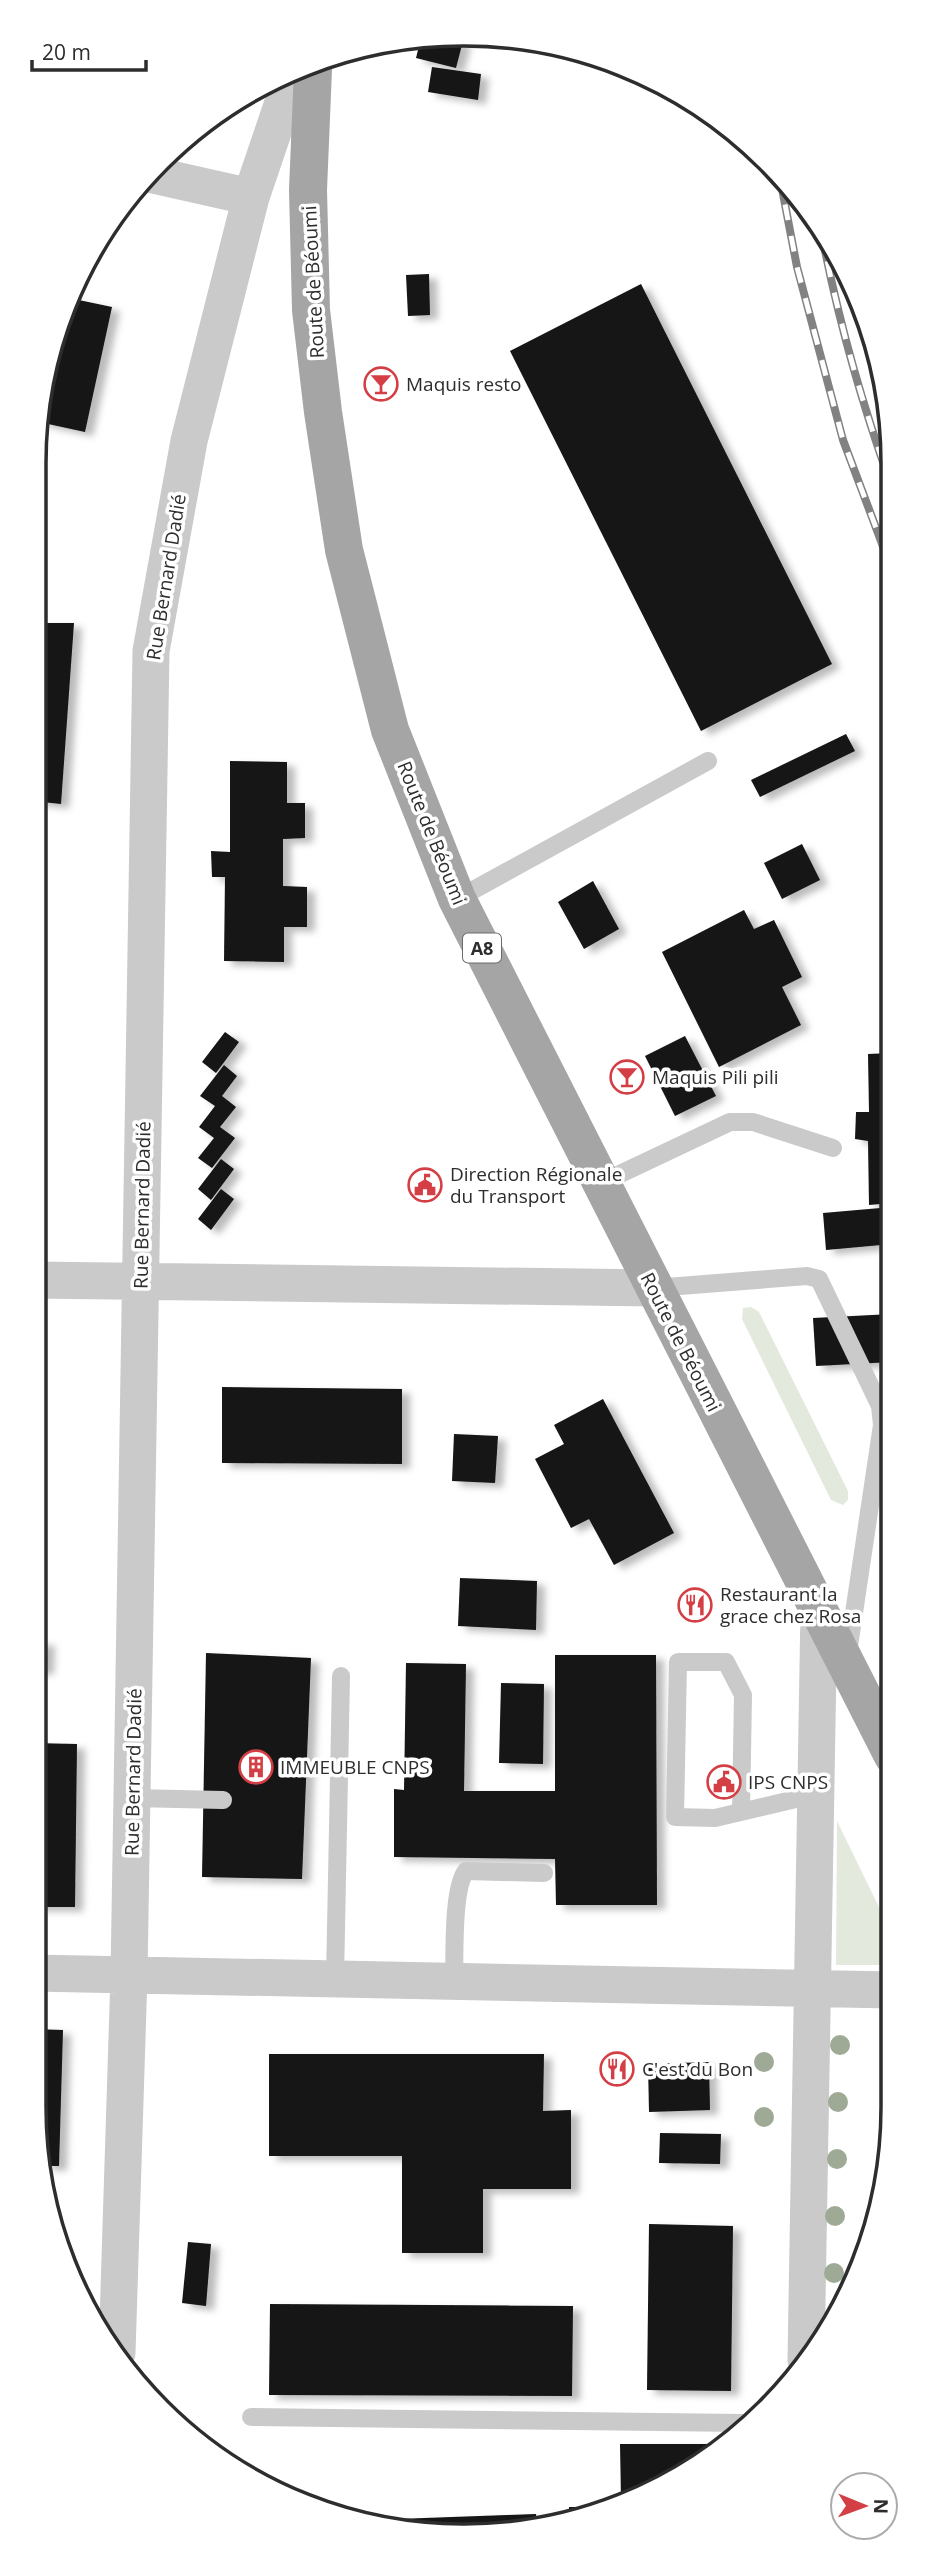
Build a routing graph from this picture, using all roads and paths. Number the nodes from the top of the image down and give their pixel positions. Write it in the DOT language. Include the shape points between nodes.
graph roads {
  1 [pos="313,74"];
  2 [pos="289,84"];
  3 [pos="160,177"];
  4 [pos="251,197"];
  5 [pos="708,761"];
  6 [pos="457,898"];
  7 [pos="833,1148"];
  8 [pos="601,1183"];
  9 [pos="46,1280"];
  10 [pos="141,1282"];
  11 [pos="654,1288"];
  12 [pos="881,1416"];
  13 [pos="881,1432"];
  14 [pos="819,1609"];
  15 [pos="846,1665"];
  16 [pos="341,1676"];
  17 [pos="881,1733"];
  18 [pos="817,1794"];
  19 [pos="132,1798"];
  20 [pos="223,1800"];
  21 [pos="741,1812"];
  22 [pos="544,1873"];
  23 [pos="46,1973"];
  24 [pos="129,1975"];
  25 [pos="335,1979"];
  26 [pos="454,1982"];
  27 [pos="814,1989"];
  28 [pos="881,1990"];
  29 [pos="117,2340"];
  30 [pos="806,2344"];
  31 [pos="251,2417"];
  32 [pos="735,2423"];
  1 -- 6 [label="main road, Route de Béoumi / A8" via="311,310 344,550 390,730"];
  2 -- 4 [label="street, Rue Bernard Dadié"];
  3 -- 4 [label="street"];
  4 -- 10 [label="street, Rue Bernard Dadié" via="189,441 151,651"];
  5 -- 6 [label="lane"];
  6 -- 8 [label="main road, Route de Béoumi / A8"];
  7 -- 8 [label="lane" via="753,1122 730,1122"];
  8 -- 11 [label="main road, Route de Béoumi / A8"];
  9 -- 10 [label="street"];
  10 -- 11 [label="street"];
  10 -- 19 [label="street, Rue Bernard Dadié"];
  11 -- 12 [label="lane" via="807,1276 819,1279"];
  11 -- 14 [label="main road, Route de Béoumi / A8"];
  13 -- 15 [label="lane"];
  14 -- 15 [label="main road, Route de Béoumi / A8"];
  14 -- 18 [label="street"];
  15 -- 17 [label="main road, Route de Béoumi / A8"];
  16 -- 25 [label="lane"];
  18 -- 21 [label="lane"];
  18 -- 27 [label="street"];
  19 -- 20 [label="lane"];
  19 -- 24 [label="street, Rue Bernard Dadié"];
  21 -- 21 [label="lane" via="743,1695 726,1662 678,1662 675,1817 715,1818"];
  22 -- 26 [label="lane" via="466,1871 456,1916"];
  23 -- 24 [label="street"];
  24 -- 25 [label="street"];
  24 -- 29 [label="street, Rue Bernard Dadié"];
  25 -- 26 [label="street"];
  26 -- 27 [label="street"];
  27 -- 28 [label="street"];
  27 -- 30 [label="street"];
  31 -- 32 [label="lane"];
}
